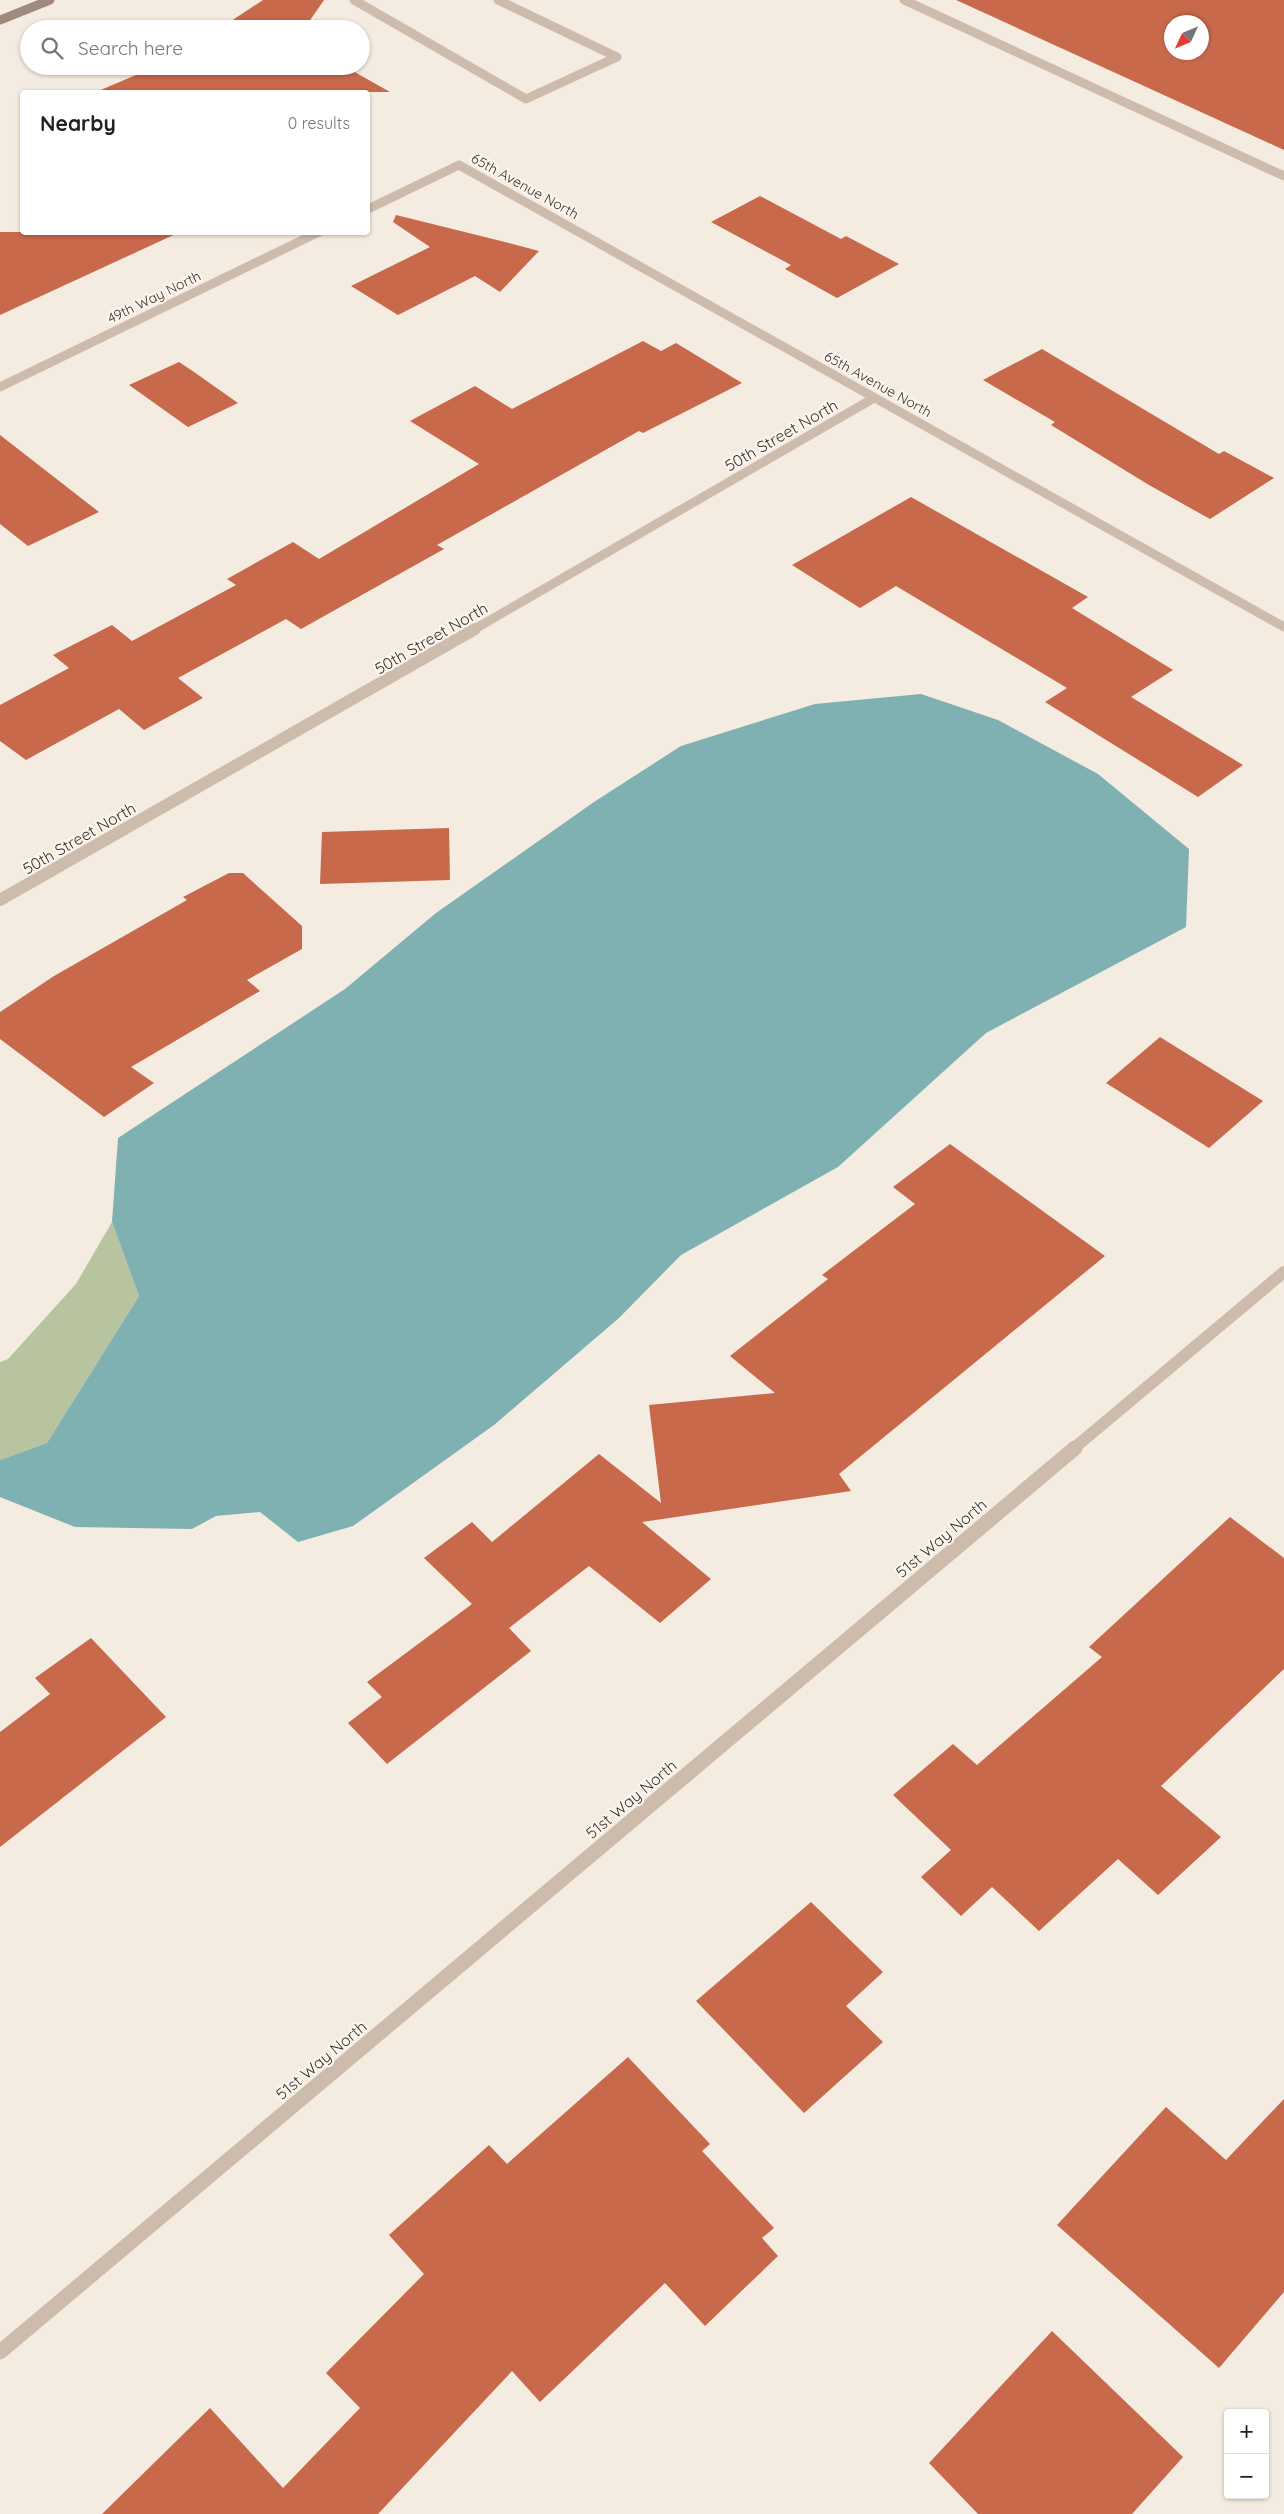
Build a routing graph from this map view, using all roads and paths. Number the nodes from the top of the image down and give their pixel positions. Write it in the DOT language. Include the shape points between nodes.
graph roads {
  1 [pos="50,0"];
  2 [pos="354,0"];
  3 [pos="498,0"];
  4 [pos="904,0"];
  5 [pos="0,20"];
  6 [pos="1284,176"];
  7 [pos="370,208"];
  8 [pos="313,235"];
  9 [pos="0,387"];
  10 [pos="874,398"];
  11 [pos="1284,627"];
  12 [pos="0,900"];
  13 [pos="1284,1272"];
  14 [pos="0,2352"];
  1 -- 5 [label="main road"];
  2 -- 3 [label="street" via="526,99 617,56"];
  4 -- 6 [label="street"];
  7 -- 10 [label="street, 65th Avenue North" via="459,165"];
  8 -- 9 [label="street, 49th Way North"];
  10 -- 11 [label="street, 65th Avenue North"];
  10 -- 12 [label="street, 50th Street North"];
  13 -- 14 [label="street, 51st Way North"];
}
